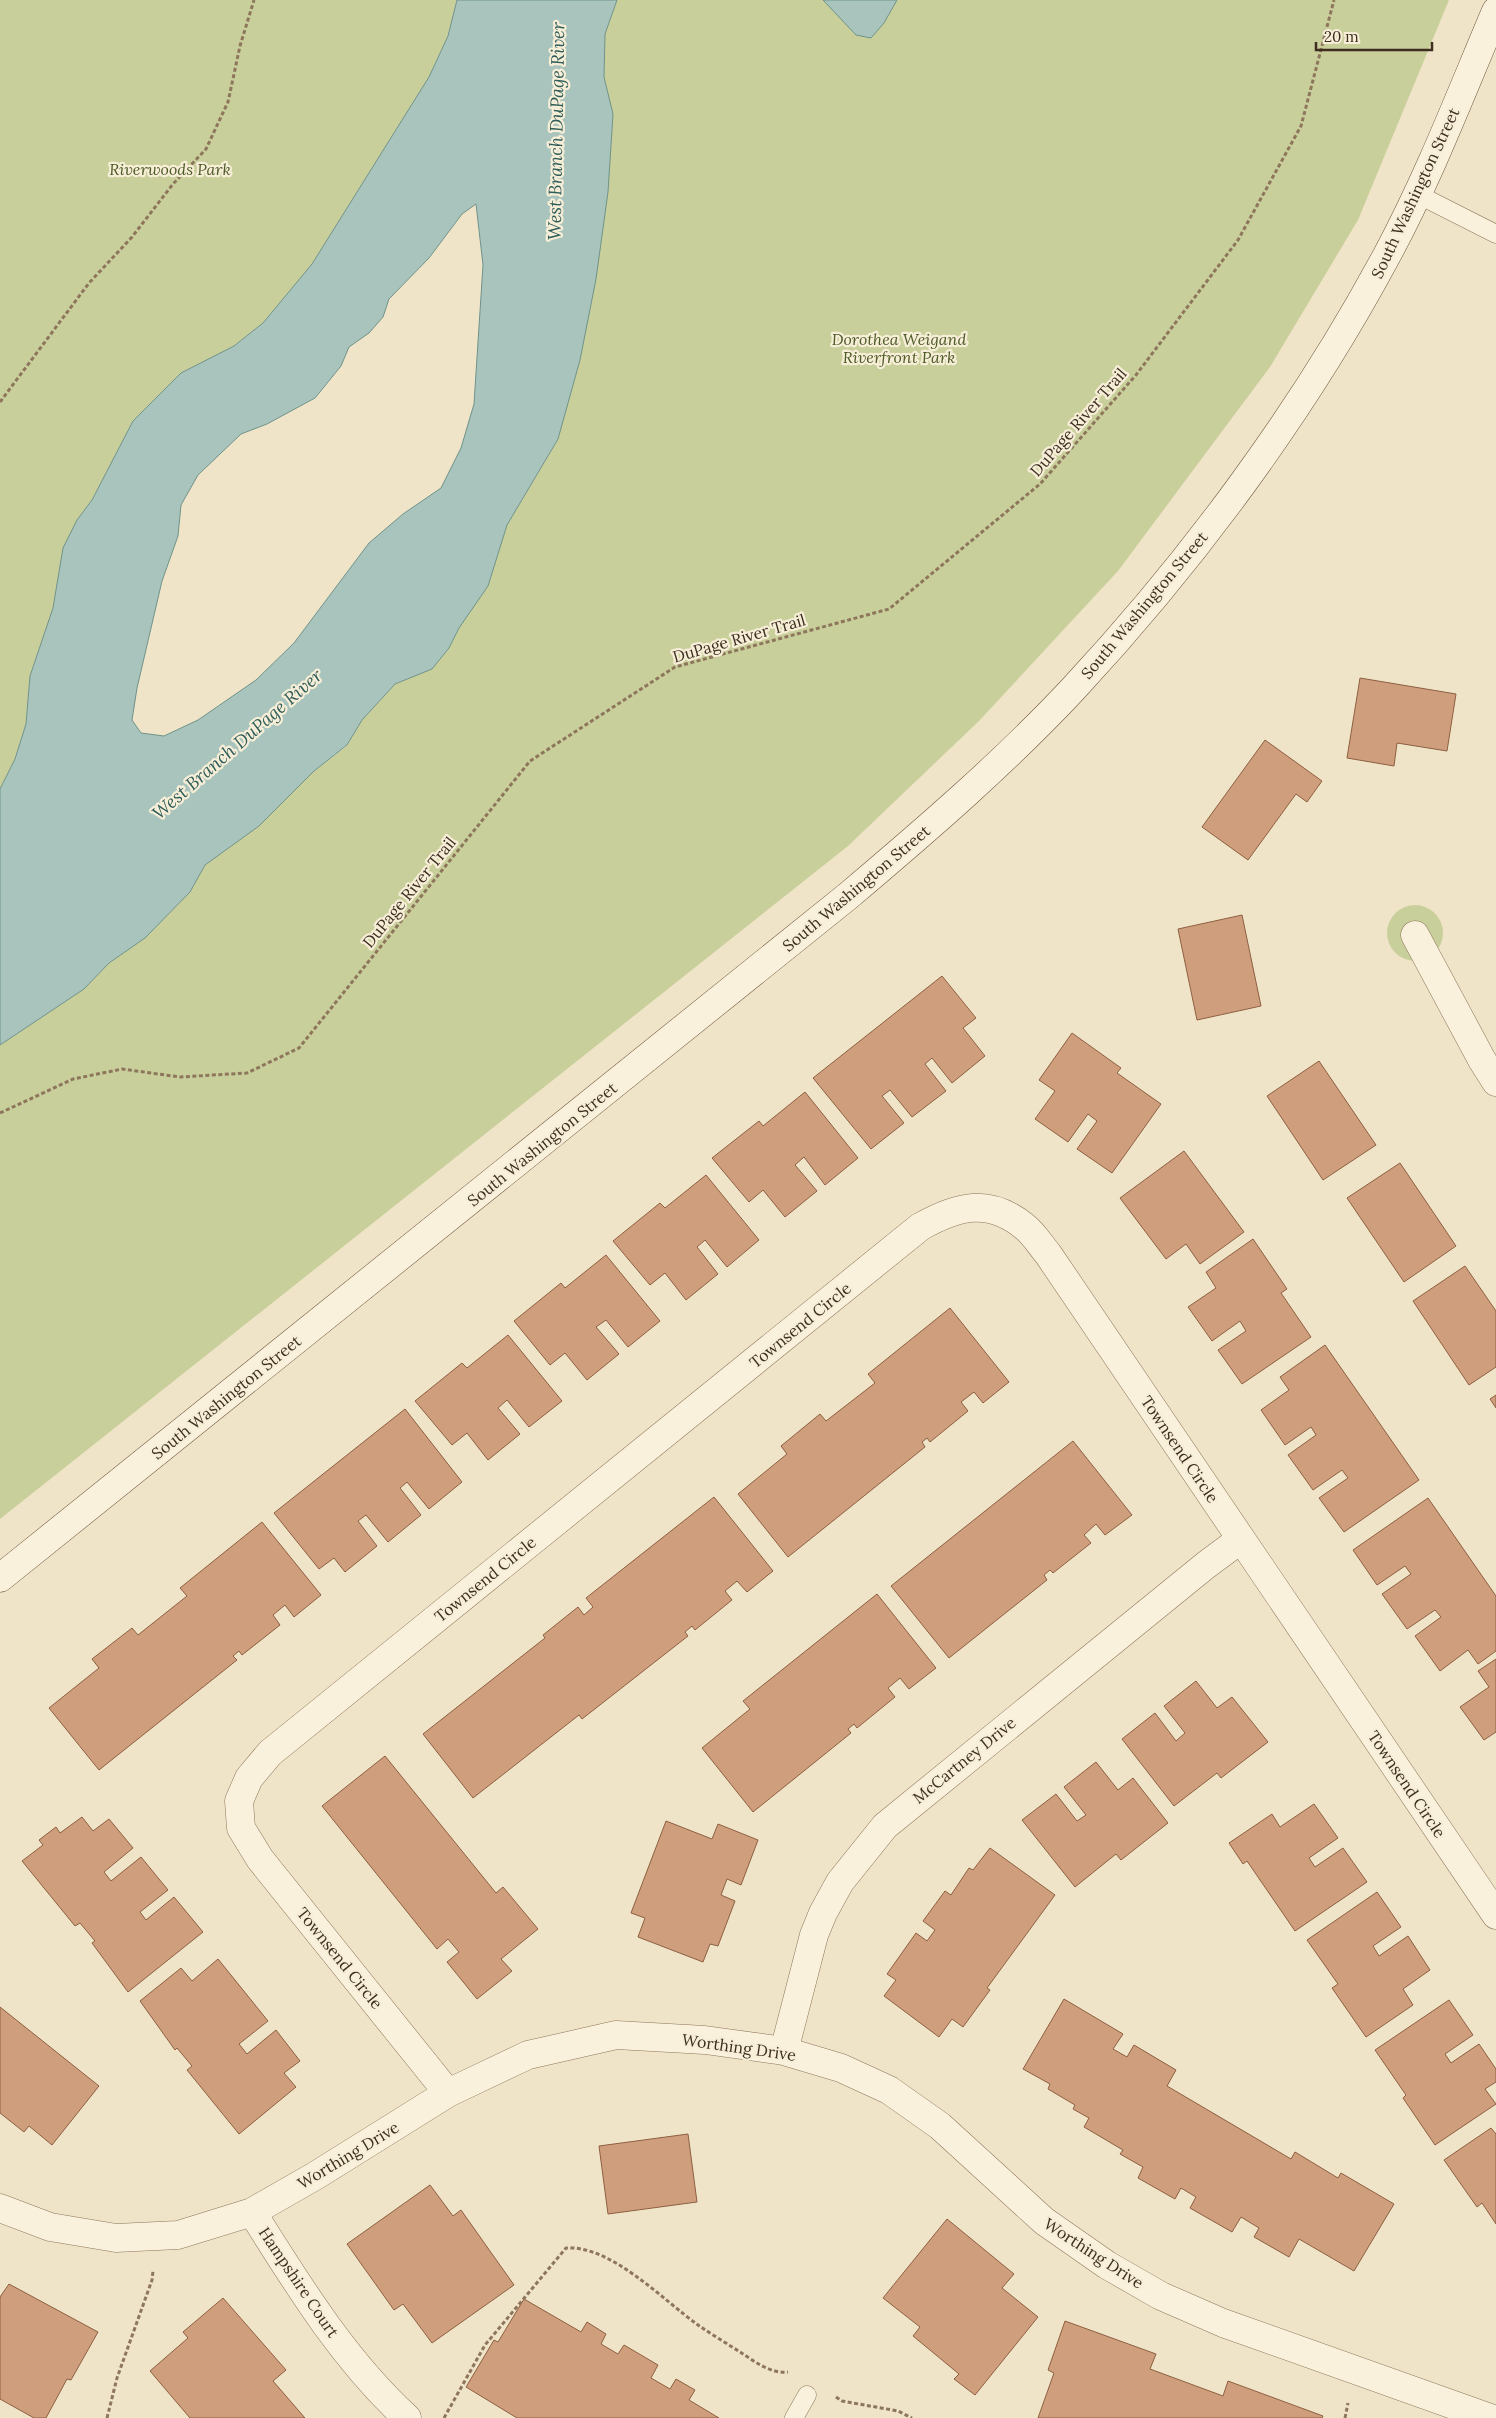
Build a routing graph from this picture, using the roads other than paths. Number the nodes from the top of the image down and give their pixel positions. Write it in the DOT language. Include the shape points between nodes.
graph roads {
  1 [pos="1496,11"];
  2 [pos="1418,194"];
  3 [pos="1496,234"];
  4 [pos="1415,935"];
  5 [pos="1496,1082"];
  6 [pos="1241,1539"];
  7 [pos="0,1578"];
  8 [pos="1496,1915"];
  9 [pos="784,2051"];
  10 [pos="448,2093"];
  11 [pos="0,2208"];
  12 [pos="252,2212"];
  13 [pos="807,2395"];
  14 [pos="407,2418"];
  15 [pos="794,2418"];
  16 [pos="1490,2418"];
  1 -- 2 [label="street, South Washington Street"];
  2 -- 3 [label="lane"];
  2 -- 7 [label="street, South Washington Street" via="1370,285 1284,424 1215,520 1124,631 1038,726 942,817 848,896"];
  4 -- 5 [label="street"];
  6 -- 8 [label="street, Townsend Circle"];
  6 -- 9 [label="street, McCartney Drive" via="885,1826 859,1855 840,1882 820,1921"];
  6 -- 10 [label="street, Townsend Circle" via="1048,1254 1026,1228 1006,1214 971,1208 947,1212 920,1227 270,1753 249,1778 239,1802 240,1828 260,1860"];
  9 -- 10 [label="street, Worthing Drive" via="705,2040 616,2035 528,2055"];
  9 -- 16 [label="street, Worthing Drive" via="841,2068 889,2090 940,2126 1044,2221 1107,2265 1161,2296 1223,2323"];
  10 -- 12 [label="street, Worthing Drive"];
  11 -- 12 [label="street, Worthing Drive" via="50,2227 116,2238 178,2235"];
  12 -- 14 [label="street, Hampshire Court" via="320,2318 382,2395"];
  13 -- 15 [label="lane"];
}
